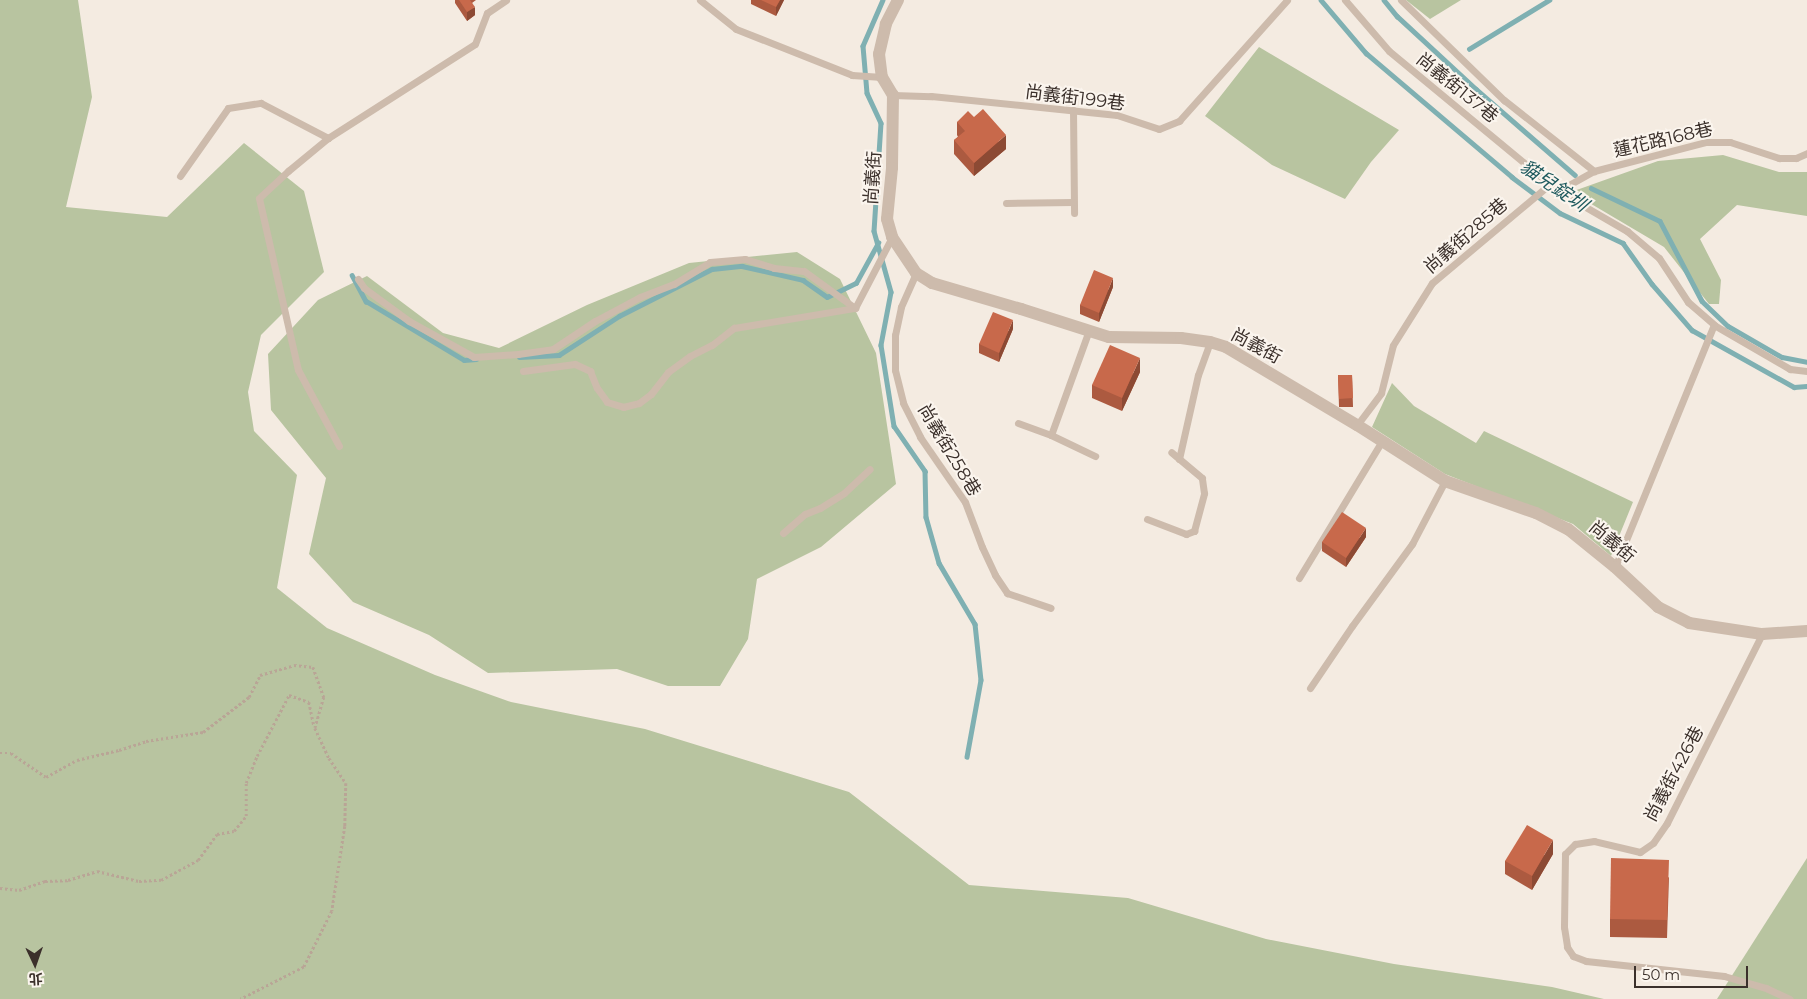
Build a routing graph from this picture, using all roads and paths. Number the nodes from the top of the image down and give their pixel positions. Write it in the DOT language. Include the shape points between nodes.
graph roads {
  1 [pos="506,0"];
  2 [pos="700,0"];
  3 [pos="898,0"];
  4 [pos="1287,0"];
  5 [pos="1345,0"];
  6 [pos="1401,0"];
  7 [pos="882,78"];
  8 [pos="893,95"];
  9 [pos="1073,110"];
  10 [pos="328,138"];
  11 [pos="1807,153"];
  12 [pos="1594,171"];
  13 [pos="180,176"];
  14 [pos="1550,184"];
  15 [pos="1558,191"];
  16 [pos="1073,202"];
  17 [pos="1006,203"];
  18 [pos="1074,213"];
  19 [pos="890,241"];
  20 [pos="916,273"];
  21 [pos="358,279"];
  22 [pos="855,308"];
  23 [pos="1714,325"];
  24 [pos="1089,330"];
  25 [pos="1210,342"];
  26 [pos="523,371"];
  27 [pos="1807,371"];
  28 [pos="1018,423"];
  29 [pos="1357,425"];
  30 [pos="1051,435"];
  31 [pos="1382,441"];
  32 [pos="339,446"];
  33 [pos="1171,452"];
  34 [pos="1095,456"];
  35 [pos="1179,459"];
  36 [pos="870,470"];
  37 [pos="1445,480"];
  38 [pos="1147,519"];
  39 [pos="783,533"];
  40 [pos="1616,567"];
  41 [pos="1299,578"];
  42 [pos="1051,608"];
  43 [pos="1807,631"];
  44 [pos="1762,634"];
  45 [pos="1310,688"];
  46 [pos="315,728"];
  47 [pos="0,753"];
  48 [pos="0,888"];
  49 [pos="241,999"];
  50 [pos="1790,999"];
  1 -- 10 [label="lane" via="487,12 474,44"];
  2 -- 7 [label="lane" via="736,29 856,76"];
  3 -- 7 [label="street" via="886,24 879,54"];
  4 -- 9 [label="lane, 尚義街199巷" via="1179,121 1159,128 1117,115"];
  5 -- 14 [label="lane, 尚義街137巷" via="1389,51"];
  6 -- 12 [label="lane, 尚義街137巷" via="1504,100"];
  7 -- 8 [label="street"];
  8 -- 9 [label="lane, 尚義街199巷"];
  8 -- 19 [label="street, 尚義街" via="892,168 887,219"];
  9 -- 16 [label="lane"];
  10 -- 13 [label="lane" via="261,103 228,108"];
  10 -- 32 [label="lane" via="260,198 298,370"];
  11 -- 12 [label="lane, 蓮花路168巷" via="1796,158 1779,158 1730,142 1706,142"];
  12 -- 15 [label="lane, 蓮花路168巷"];
  14 -- 15 [label="lane, 尚義街137巷"];
  14 -- 29 [label="lane, 尚義街285巷" via="1432,283 1393,345 1381,393"];
  15 -- 23 [label="lane, 尚義街137巷" via="1634,236 1659,258 1688,302"];
  16 -- 17 [label="lane"];
  16 -- 18 [label="lane"];
  19 -- 20 [label="street, 尚義街"];
  19 -- 22 [label="lane"];
  20 -- 24 [label="street, 尚義街" via="932,283"];
  20 -- 42 [label="lane, 尚義街258巷" via="901,307 895,335 895,370 903,403 920,437 965,502 988,561 1007,593"];
  21 -- 22 [label="lane" via="370,293 409,321 474,357 553,349 595,321 640,297 674,284 710,262 745,259 774,268 804,271"];
  22 -- 26 [label="lane" via="734,328 668,372 651,394 639,403 623,407 607,402 590,371 575,364"];
  23 -- 27 [label="lane, 尚義街137巷" via="1790,369"];
  23 -- 40 [label="lane"];
  24 -- 25 [label="street, 尚義街" via="1109,337 1181,338"];
  24 -- 30 [label="lane"];
  25 -- 29 [label="street, 尚義街" via="1255,363"];
  25 -- 35 [label="lane" via="1198,375"];
  28 -- 30 [label="lane"];
  29 -- 31 [label="street, 尚義街"];
  30 -- 34 [label="lane"];
  31 -- 37 [label="street, 尚義街"];
  31 -- 41 [label="lane"];
  33 -- 35 [label="lane"];
  35 -- 38 [label="lane" via="1202,478 1204,493 1194,531 1186,534"];
  36 -- 39 [label="lane" via="844,493 805,514"];
  37 -- 40 [label="street, 尚義街" via="1536,513 1568,529"];
  37 -- 45 [label="lane" via="1412,544"];
  40 -- 44 [label="street, 尚義街" via="1658,607 1689,623"];
  43 -- 44 [label="street, 尚義街"];
  44 -- 50 [label="lane, 尚義街426巷" via="1667,823 1653,843 1640,852 1594,842 1574,844 1565,854 1564,927 1567,947 1573,956 1586,961 1724,976"];
  46 -- 47 [label="path" via="324,697 313,668 294,665 260,674 249,697 203,732 146,741 77,760 46,777 11,753"];
  46 -- 48 [label="path" via="309,702 289,695 246,783 246,816 234,831 217,834 198,860 161,880 139,881 96,872 68,880 44,881 19,890"];
  46 -- 49 [label="path" via="329,758 346,783 345,826 332,911 304,967"];
}
